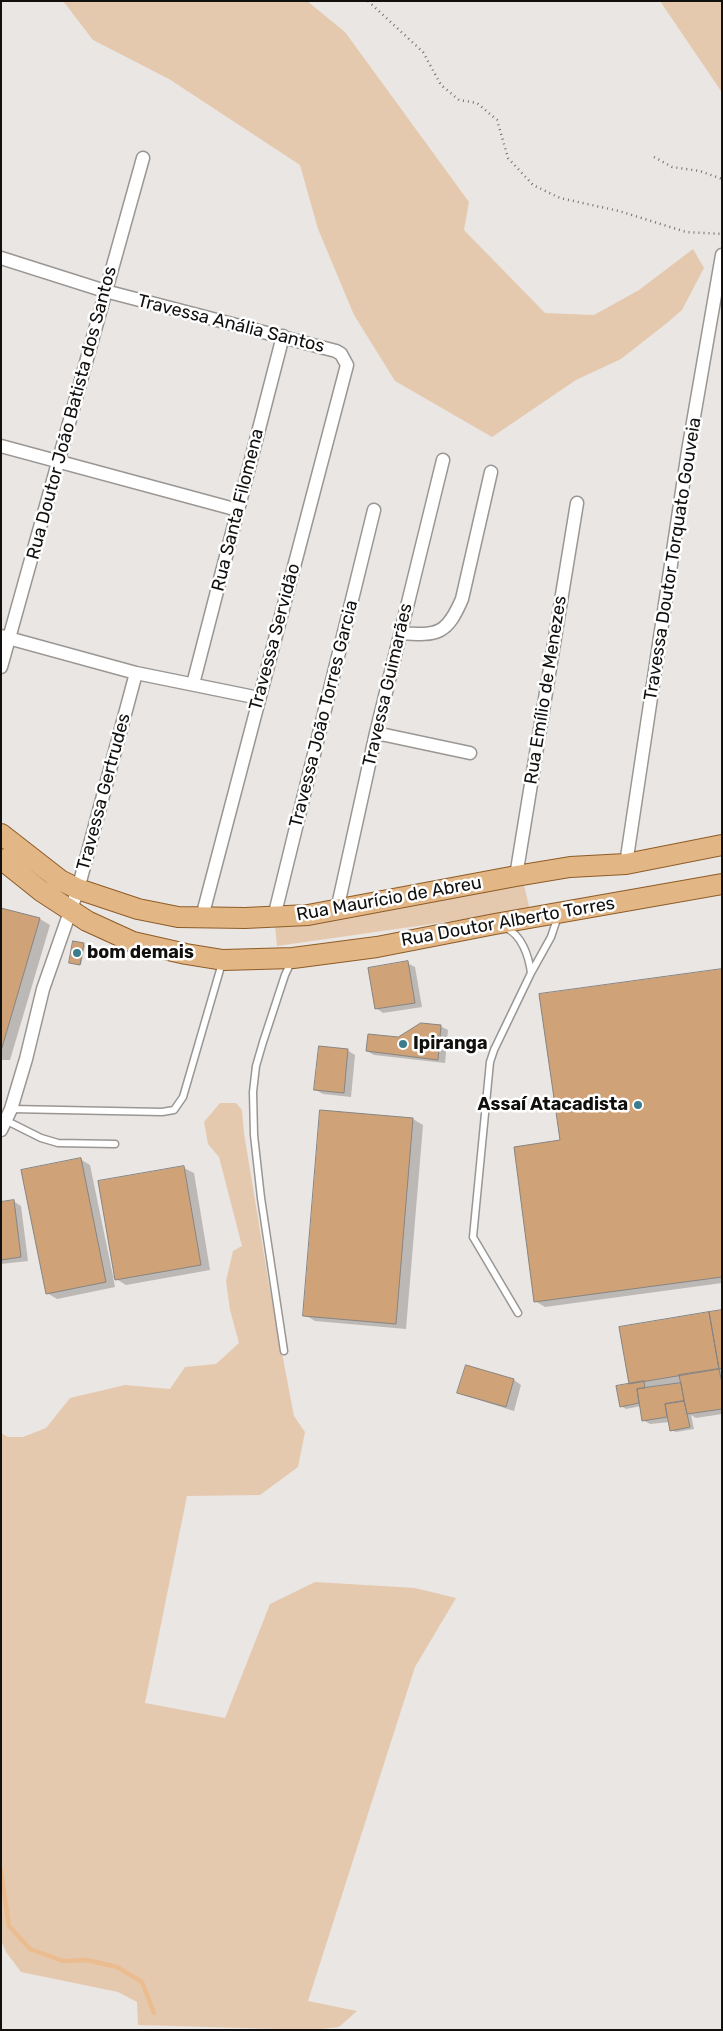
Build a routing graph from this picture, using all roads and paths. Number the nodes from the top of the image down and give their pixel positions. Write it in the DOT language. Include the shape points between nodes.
graph roads {
  1 [pos="368,1"];
  2 [pos="143,158"];
  3 [pos="654,158"];
  4 [pos="722,179"];
  5 [pos="722,234"];
  6 [pos="722,254"];
  7 [pos="1,258"];
  8 [pos="105,291"];
  9 [pos="283,336"];
  10 [pos="344,358"];
  11 [pos="1,446"];
  12 [pos="443,460"];
  13 [pos="59,461"];
  14 [pos="492,472"];
  15 [pos="577,503"];
  16 [pos="238,510"];
  17 [pos="374,510"];
  18 [pos="402,633"];
  19 [pos="5,637"];
  20 [pos="1,668"];
  21 [pos="136,673"];
  22 [pos="193,684"];
  23 [pos="259,698"];
  24 [pos="376,733"];
  25 [pos="470,753"];
  26 [pos="1,834"];
  27 [pos="722,845"];
  28 [pos="1,859"];
  29 [pos="626,864"];
  30 [pos="516,876"];
  31 [pos="722,884"];
  32 [pos="69,885"];
  33 [pos="71,910"];
  34 [pos="337,910"];
  35 [pos="559,913"];
  36 [pos="202,917"];
  37 [pos="274,917"];
  38 [pos="495,924"];
  39 [pos="293,958"];
  40 [pos="223,960"];
  41 [pos="531,973"];
  42 [pos="6,1119"];
  43 [pos="115,1144"];
  44 [pos="518,1313"];
  45 [pos="284,1351"];
  1 -- 5 [label="path" via="423,52 442,85 459,100 477,103 497,120 508,158 533,185 560,198 620,211 686,232"];
  2 -- 8 [label="street, Rua Doutor João Batista dos Santos"];
  3 -- 4 [label="path" via="672,167 700,171"];
  6 -- 29 [label="street, Travessa Doutor Torquato Gouveia" via="688,451"];
  7 -- 8 [label="street, Travessa Anália Santos"];
  8 -- 9 [label="street, Travessa Anália Santos"];
  8 -- 13 [label="street, Rua Doutor João Batista dos Santos"];
  9 -- 10 [label="street, Travessa Anália Santos" via="336,351"];
  9 -- 16 [label="street, Rua Santa Filomena"];
  10 -- 23 [label="street, Travessa Servidão" via="347,364 344,380"];
  11 -- 13 [label="street"];
  12 -- 18 [label="street, Travessa Guimarães"];
  13 -- 16 [label="street"];
  13 -- 19 [label="street, Rua Doutor João Batista dos Santos"];
  14 -- 18 [label="street" via="462,599 454,618 445,628 434,633"];
  15 -- 30 [label="street, Rua Emílio de Menezes"];
  16 -- 22 [label="street, Rua Santa Filomena"];
  17 -- 37 [label="street, Travessa João Torres Garcia"];
  18 -- 24 [label="street, Travessa Guimarães"];
  19 -- 20 [label="street, Rua Doutor João Batista dos Santos"];
  19 -- 21 [label="street"];
  21 -- 22 [label="street"];
  21 -- 32 [label="street, Travessa Gertrudes"];
  22 -- 23 [label="street"];
  23 -- 36 [label="street, Travessa Servidão"];
  24 -- 25 [label="street"];
  24 -- 34 [label="street, Travessa Guimarães"];
  26 -- 32 [label="main road, Rua Maurício de Abreu"];
  27 -- 29 [label="main road, Rua Maurício de Abreu"];
  28 -- 33 [label="main road, Rua Doutor Alberto Torres"];
  29 -- 30 [label="main road, Rua Maurício de Abreu" via="570,867"];
  30 -- 34 [label="main road, Rua Maurício de Abreu"];
  31 -- 35 [label="main road, Rua Doutor Alberto Torres"];
  32 -- 33 [label="street, Travessa Gertrudes"];
  32 -- 36 [label="main road, Rua Maurício de Abreu" via="138,909 178,917"];
  33 -- 40 [label="main road, Rua Doutor Alberto Torres" via="87,921 134,942"];
  33 -- 42 [label="street, Travessa Gertrudes" via="43,989"];
  34 -- 37 [label="main road, Rua Maurício de Abreu"];
  35 -- 38 [label="main road, Rua Doutor Alberto Torres"];
  35 -- 41 [label="lane" via="552,937"];
  36 -- 37 [label="main road, Rua Maurício de Abreu"];
  38 -- 39 [label="main road, Rua Doutor Alberto Torres" via="376,947"];
  38 -- 41 [label="lane" via="512,931 529,958"];
  39 -- 40 [label="main road, Rua Doutor Alberto Torres"];
  39 -- 45 [label="lane" via="263,1042 253,1092 261,1198"];
  40 -- 42 [label="lane" via="183,1097 174,1110"];
  41 -- 44 [label="lane" via="490,1062 473,1238"];
  42 -- 43 [label="lane" via="41,1138 58,1143"];
}
